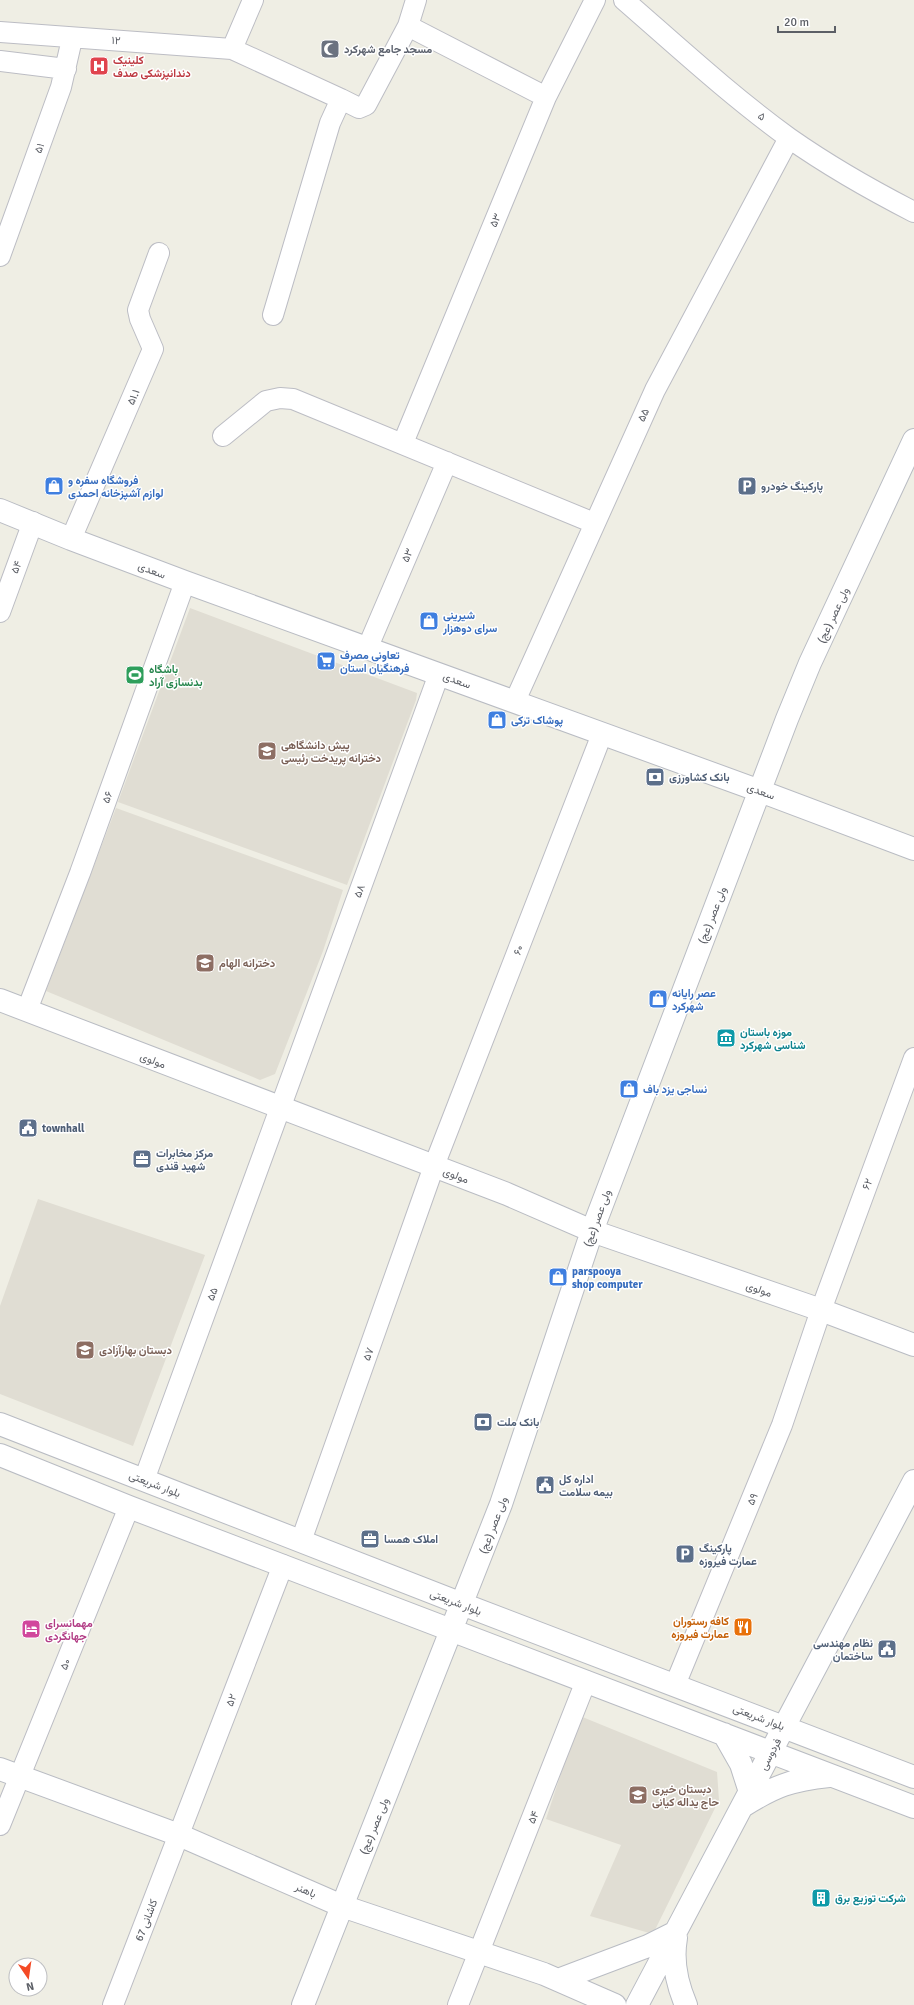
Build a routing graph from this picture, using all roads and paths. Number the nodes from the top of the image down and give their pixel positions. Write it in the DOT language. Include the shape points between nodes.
graph roads {
  1 [pos="253,0"];
  2 [pos="416,0"];
  3 [pos="595,0"];
  4 [pos="624,0"];
  5 [pos="408,26"];
  6 [pos="0,32"];
  7 [pos="72,39"];
  8 [pos="232,49"];
  9 [pos="0,61"];
  10 [pos="66,69"];
  11 [pos="546,97"];
  12 [pos="341,99"];
  13 [pos="789,138"];
  14 [pos="914,212"];
  15 [pos="159,253"];
  16 [pos="0,256"];
  17 [pos="273,315"];
  18 [pos="223,436"];
  19 [pos="914,440"];
  20 [pos="403,443"];
  21 [pos="447,462"];
  22 [pos="0,510"];
  23 [pos="33,522"];
  24 [pos="594,523"];
  25 [pos="71,539"];
  26 [pos="185,582"];
  27 [pos="0,612"];
  28 [pos="367,648"];
  29 [pos="439,674"];
  30 [pos="514,701"];
  31 [pos="602,734"];
  32 [pos="760,791"];
  33 [pos="914,849"];
  34 [pos="0,1000"];
  35 [pos="27,1010"];
  36 [pos="914,1058"];
  37 [pos="279,1108"];
  38 [pos="434,1166"];
  39 [pos="592,1230"];
  40 [pos="821,1310"];
  41 [pos="914,1345"];
  42 [pos="0,1424"];
  43 [pos="0,1455"];
  44 [pos="144,1480"];
  45 [pos="914,1482"];
  46 [pos="129,1507"];
  47 [pos="301,1542"];
  48 [pos="283,1565"];
  49 [pos="462,1604"];
  50 [pos="452,1630"];
  51 [pos="586,1681"];
  52 [pos="675,1685"];
  53 [pos="785,1727"];
  54 [pos="724,1734"];
  55 [pos="771,1752"];
  56 [pos="10,1772"];
  57 [pos="832,1776"];
  58 [pos="914,1777"];
  59 [pos="746,1799"];
  60 [pos="914,1807"];
  61 [pos="0,1825"];
  62 [pos="179,1835"];
  63 [pos="342,1906"];
  64 [pos="676,1932"];
  65 [pos="479,1953"];
  66 [pos="558,1980"];
  67 [pos="113,2005"];
  68 [pos="303,2005"];
  69 [pos="458,2005"];
  70 [pos="586,2005"];
  71 [pos="615,2005"];
  72 [pos="637,2005"];
  73 [pos="686,2005"];
  1 -- 8 [label="street"];
  2 -- 5 [label="street"];
  3 -- 11 [label="street, ۵۳"];
  4 -- 13 [label="street, ۵" via="720,83"];
  5 -- 11 [label="street"];
  5 -- 12 [label="street" via="366,105 360,108"];
  6 -- 7 [label="street, ۱۲"];
  7 -- 8 [label="street, ۱۲" via="106,39"];
  7 -- 10 [label="street, ۵۱"];
  8 -- 12 [label="street"];
  9 -- 10 [label="street"];
  10 -- 16 [label="street, ۵۱"];
  11 -- 20 [label="street, ۵۳"];
  12 -- 17 [label="street" via="330,123"];
  13 -- 14 [label="street, ۵" via="871,189"];
  13 -- 24 [label="street, ۵۵" via="655,390"];
  15 -- 25 [label="street, ۵۱.۱" via="138,310 153,349"];
  18 -- 20 [label="street" via="266,401 280,398 293,399"];
  19 -- 32 [label="main road, ولی عصر (عج)" via="810,663"];
  20 -- 21 [label="street"];
  21 -- 24 [label="street"];
  21 -- 28 [label="street, ۵۳"];
  22 -- 23 [label="main road, سعدی"];
  23 -- 25 [label="main road, سعدی"];
  23 -- 27 [label="street, ۵۴"];
  24 -- 30 [label="street, ۵۵"];
  25 -- 26 [label="main road, سعدی"];
  26 -- 28 [label="main road, سعدی"];
  26 -- 35 [label="street, ۵۶" via="80,873"];
  28 -- 29 [label="main road, سعدی"];
  29 -- 30 [label="main road, سعدی"];
  29 -- 37 [label="street, ۵۸"];
  30 -- 31 [label="main road, سعدی"];
  31 -- 32 [label="main road, سعدی"];
  31 -- 38 [label="street, ۶۰"];
  32 -- 33 [label="main road, سعدی"];
  32 -- 39 [label="main road, ولی عصر (عج)"];
  34 -- 35 [label="main road, مولوی"];
  35 -- 37 [label="main road, مولوی"];
  36 -- 40 [label="street, ۶۲"];
  37 -- 38 [label="main road, مولوی"];
  37 -- 44 [label="street, ۵۵"];
  38 -- 39 [label="main road, مولوی"];
  38 -- 47 [label="street, ۵۷"];
  39 -- 40 [label="main road, مولوی"];
  39 -- 49 [label="main road, ولی عصر (عج)" via="501,1504"];
  40 -- 41 [label="main road, مولوی"];
  40 -- 52 [label="street, ۵۹" via="782,1425"];
  42 -- 44 [label="main road, بلوار شریعتی"];
  43 -- 46 [label="main road"];
  44 -- 47 [label="main road, بلوار شریعتی"];
  45 -- 53 [label="main road, فردوسی"];
  46 -- 48 [label="main road"];
  46 -- 56 [label="street, ۵۰"];
  47 -- 49 [label="main road, بلوار شریعتی"];
  48 -- 50 [label="main road"];
  48 -- 62 [label="street, ۵۲"];
  49 -- 50 [label="main road, ولی عصر (عج)"];
  49 -- 52 [label="main road, بلوار شریعتی"];
  50 -- 51 [label="main road"];
  50 -- 63 [label="main road, ولی عصر (عج)"];
  51 -- 54 [label="main road"];
  51 -- 65 [label="street, ۵۴"];
  52 -- 53 [label="main road, بلوار شریعتی"];
  53 -- 55 [label="main road, فردوسی"];
  53 -- 58 [label="main road, بلوار شریعتی"];
  54 -- 55 [label="main road"];
  54 -- 59 [label="main road" via="741,1764"];
  55 -- 57 [label="main road"];
  55 -- 59 [label="main road, فردوسی"];
  56 -- 61 [label="street, ۵۰"];
  56 -- 62 [label="main road, باهنر"];
  57 -- 59 [label="main road" via="801,1779"];
  57 -- 60 [label="main road"];
  59 -- 64 [label="main road, فردوسی"];
  62 -- 63 [label="main road, باهنر"];
  62 -- 67 [label="street, کاشانی 67"];
  63 -- 65 [label="main road, باهنر"];
  63 -- 68 [label="main road, ولی عصر (عج)"];
  64 -- 66 [label="main road" via="648,1946"];
  64 -- 72 [label="main road, فردوسی"];
  64 -- 73 [label="main road" via="675,1968"];
  65 -- 66 [label="main road, باهنر"];
  65 -- 69 [label="street, ۵۴"];
  66 -- 70 [label="main road" via="575,1992"];
  66 -- 71 [label="main road, باهنر"];
}
